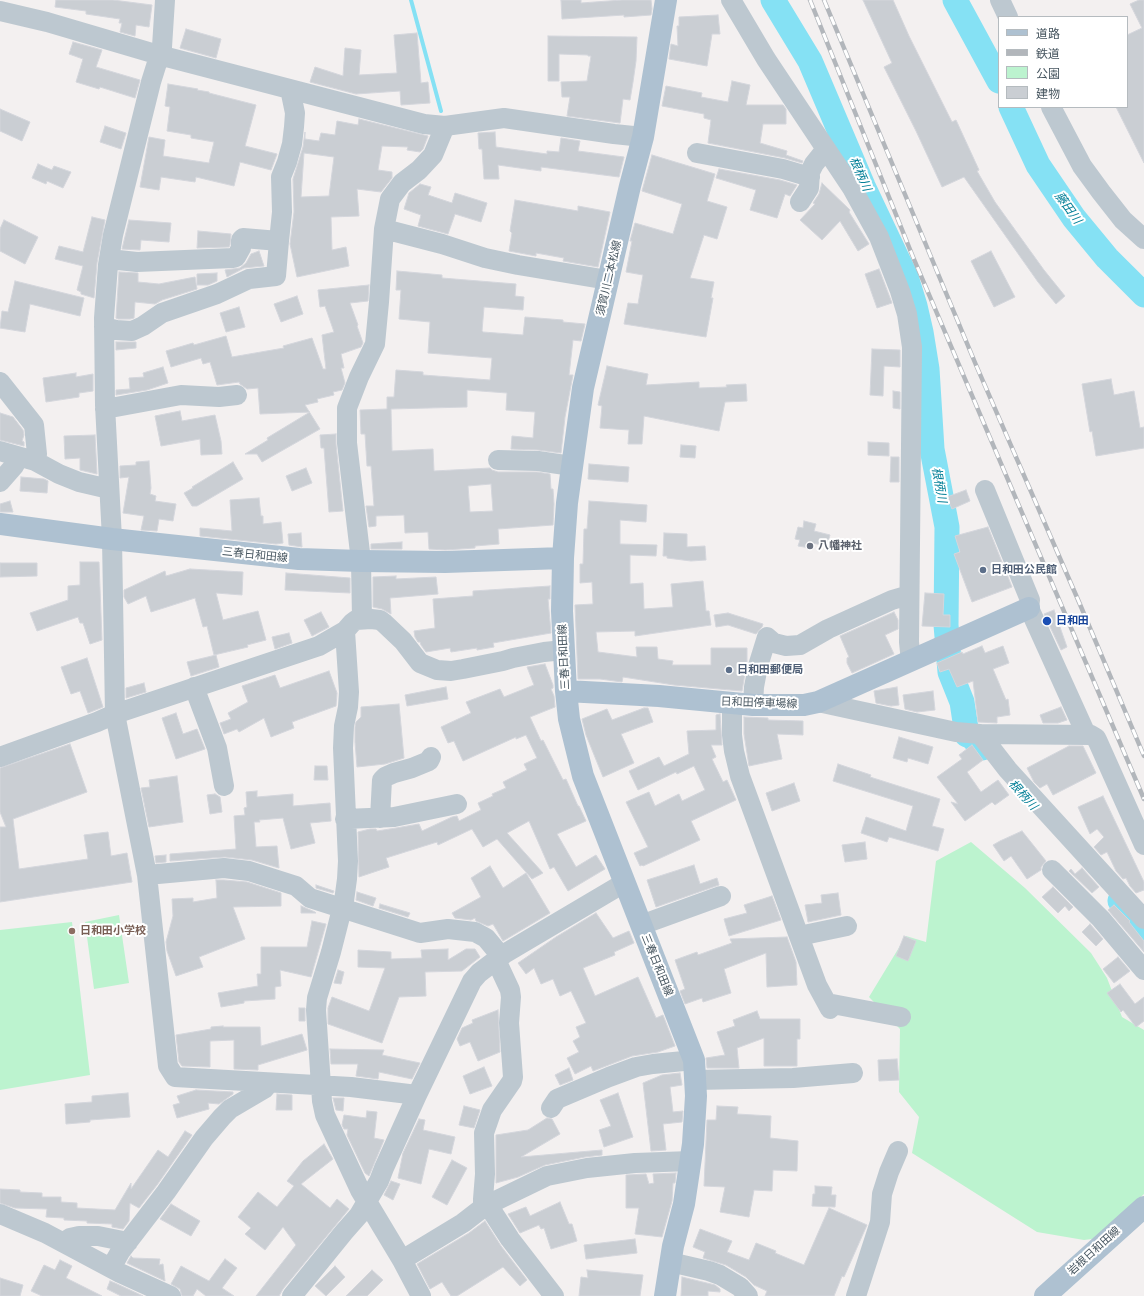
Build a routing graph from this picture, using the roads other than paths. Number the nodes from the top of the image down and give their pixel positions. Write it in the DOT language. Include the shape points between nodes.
graph roads {
  1 [pos="165,0"];
  2 [pos="666,0"];
  3 [pos="731,0"];
  4 [pos="1000,0"];
  5 [pos="0,11"];
  6 [pos="1008,16"];
  7 [pos="28,17"];
  8 [pos="0,24"];
  9 [pos="159,55"];
  10 [pos="290,89"];
  11 [pos="1052,108"];
  12 [pos="445,126"];
  13 [pos="643,137"];
  14 [pos="804,142"];
  15 [pos="697,153"];
  16 [pos="826,155"];
  17 [pos="810,177"];
  18 [pos="800,202"];
  19 [pos="384,229"];
  20 [pos="1144,239"];
  21 [pos="279,241"];
  22 [pos="109,259"];
  23 [pos="608,280"];
  24 [pos="104,327"];
  25 [pos="0,382"];
  26 [pos="237,395"];
  27 [pos="105,409"];
  28 [pos="0,451"];
  29 [pos="27,459"];
  30 [pos="498,460"];
  31 [pos="572,466"];
  32 [pos="0,482"];
  33 [pos="109,489"];
  34 [pos="985,490"];
  35 [pos="0,524"];
  36 [pos="112,539"];
  37 [pos="563,558"];
  38 [pos="361,561"];
  39 [pos="909,595"];
  40 [pos="1029,608"];
  41 [pos="362,619"];
  42 [pos="345,631"];
  43 [pos="564,650"];
  44 [pos="912,660"];
  45 [pos="194,688"];
  46 [pos="566,691"];
  47 [pos="818,702"];
  48 [pos="742,704"];
  49 [pos="115,714"];
  50 [pos="980,734"];
  51 [pos="1086,734"];
  52 [pos="0,757"];
  53 [pos="431,757"];
  54 [pos="224,786"];
  55 [pos="458,804"];
  56 [pos="345,818"];
  57 [pos="380,818"];
  58 [pos="1144,845"];
  59 [pos="1052,870"];
  60 [pos="147,875"];
  61 [pos="624,883"];
  62 [pos="1113,886"];
  63 [pos="721,896"];
  64 [pos="1093,905"];
  65 [pos="341,908"];
  66 [pos="1144,919"];
  67 [pos="641,924"];
  68 [pos="847,926"];
  69 [pos="799,936"];
  70 [pos="499,958"];
  71 [pos="1144,970"];
  72 [pos="901,1017"];
  73 [pos="694,1070"];
  74 [pos="853,1073"];
  75 [pos="268,1082"];
  76 [pos="320,1085"];
  77 [pos="417,1095"];
  78 [pos="551,1108"];
  79 [pos="898,1151"];
  80 [pos="691,1161"];
  81 [pos="368,1201"];
  82 [pos="486,1206"];
  83 [pos="1144,1207"];
  84 [pos="0,1214"];
  85 [pos="64,1242"];
  86 [pos="128,1242"];
  87 [pos="402,1260"];
  88 [pos="670,1262"];
  89 [pos="111,1268"];
  90 [pos="171,1296"];
  91 [pos="292,1296"];
  92 [pos="421,1296"];
  93 [pos="554,1296"];
  94 [pos="665,1296"];
  95 [pos="748,1296"];
  96 [pos="856,1296"];
  97 [pos="1045,1296"];
  1 -- 9 [label="street" via="162,47"];
  2 -- 13 [label="main road, 須賀川二本松線"];
  3 -- 16 [label="street"];
  4 -- 6 [label="street"];
  5 -- 7 [label="street"];
  7 -- 8 [label="street" via="14,23"];
  7 -- 9 [label="street"];
  9 -- 10 [label="street"];
  9 -- 22 [label="street" via="120,204"];
  10 -- 12 [label="street" via="424,124"];
  10 -- 21 [label="street" via="295,113 292,144 281,177 282,212"];
  11 -- 20 [label="street" via="1082,166 1123,220"];
  12 -- 13 [label="street" via="504,118"];
  12 -- 19 [label="street" via="433,155 402,183 390,199"];
  13 -- 23 [label="main road, 須賀川二本松線"];
  14 -- 16 [label="street"];
  15 -- 17 [label="street" via="783,169"];
  16 -- 17 [label="street" via="814,164"];
  16 -- 39 [label="street" via="852,188 878,237 907,314 912,355"];
  17 -- 18 [label="street" via="808,188"];
  19 -- 23 [label="street" via="485,258"];
  19 -- 38 [label="street" via="374,344 347,408 347,443"];
  21 -- 22 [label="street" via="243,238 241,248 233,258 137,262"];
  21 -- 24 [label="street" via="276,276 249,279 218,294 162,313 132,331"];
  22 -- 24 [label="street"];
  23 -- 31 [label="main road, 須賀川二本松線" via="583,388"];
  24 -- 27 [label="street"];
  25 -- 29 [label="street" via="34,425 36,454"];
  26 -- 27 [label="street" via="219,398 181,395"];
  27 -- 33 [label="street"];
  28 -- 29 [label="street"];
  29 -- 32 [label="street" via="14,466"];
  29 -- 33 [label="street" via="79,482"];
  30 -- 31 [label="street" via="538,460"];
  31 -- 37 [label="main road, 須賀川二本松線"];
  33 -- 36 [label="street"];
  34 -- 40 [label="street" via="1030,600"];
  35 -- 36 [label="main road, 三春日和田線"];
  36 -- 38 [label="main road, 三春日和田線" via="281,558"];
  36 -- 49 [label="street"];
  37 -- 38 [label="main road, 三春日和田線" via="445,562"];
  37 -- 43 [label="main road, 三春日和田線"];
  38 -- 41 [label="street"];
  39 -- 44 [label="street" via="909,642"];
  39 -- 48 [label="street" via="828,629 800,645 786,646 774,643 767,637 754,687"];
  40 -- 44 [label="main road, 日和田停車場線"];
  40 -- 51 [label="street"];
  41 -- 42 [label="street" via="356,620"];
  41 -- 43 [label="street" via="380,620 403,641 420,663 437,670 463,669"];
  42 -- 45 [label="street" via="319,646"];
  42 -- 56 [label="street" via="350,692 343,748"];
  43 -- 46 [label="main road, 三春日和田線"];
  44 -- 47 [label="main road, 日和田停車場線"];
  45 -- 49 [label="street"];
  45 -- 54 [label="street" via="217,748"];
  46 -- 48 [label="main road, 日和田停車場線"];
  46 -- 61 [label="main road, 三春日和田線" via="569,719 584,776"];
  47 -- 48 [label="main road, 日和田停車場線" via="777,706"];
  47 -- 50 [label="street" via="956,732"];
  48 -- 69 [label="street" via="732,735 740,776"];
  49 -- 52 [label="street"];
  49 -- 60 [label="street"];
  50 -- 51 [label="street"];
  50 -- 62 [label="street" via="1008,770"];
  51 -- 58 [label="street" via="1096,738"];
  53 -- 57 [label="street" via="429,761 382,780"];
  55 -- 57 [label="street" via="415,814"];
  56 -- 57 [label="street"];
  56 -- 65 [label="street" via="348,879"];
  59 -- 64 [label="street"];
  60 -- 65 [label="street" via="234,868 296,886 310,898"];
  60 -- 75 [label="street" via="168,1066 175,1077"];
  61 -- 67 [label="main road, 三春日和田線"];
  61 -- 70 [label="street"];
  62 -- 64 [label="street"];
  62 -- 66 [label="street"];
  63 -- 67 [label="street"];
  64 -- 71 [label="street"];
  65 -- 70 [label="street" via="420,933 448,929 475,932 486,938"];
  65 -- 76 [label="street" via="317,998"];
  67 -- 73 [label="main road, 三春日和田線" via="674,1007"];
  68 -- 69 [label="street"];
  69 -- 72 [label="street" via="816,985 829,1006"];
  70 -- 77 [label="street" via="472,981"];
  70 -- 82 [label="street" via="512,997 509,1023 513,1077 492,1110 484,1133 483,1203"];
  73 -- 74 [label="street" via="793,1078"];
  73 -- 78 [label="street" via="653,1064 630,1070 557,1099"];
  73 -- 80 [label="main road, 三春日和田線" via="695,1104"];
  75 -- 76 [label="street"];
  75 -- 86 [label="street" via="264,1089 225,1114 204,1138"];
  76 -- 77 [label="street"];
  76 -- 81 [label="street" via="325,1115 360,1190"];
  77 -- 81 [label="street"];
  79 -- 96 [label="street" via="882,1194 880,1222"];
  80 -- 82 [label="street" via="635,1163 564,1172 547,1176"];
  80 -- 88 [label="main road, 三春日和田線"];
  81 -- 87 [label="street"];
  81 -- 91 [label="street"];
  82 -- 87 [label="street"];
  82 -- 93 [label="street"];
  83 -- 97 [label="main road, 岩根日和田線"];
  84 -- 85 [label="street"];
  85 -- 86 [label="street" via="79,1236 98,1236"];
  85 -- 89 [label="street"];
  86 -- 89 [label="street"];
  87 -- 92 [label="street"];
  88 -- 94 [label="main road, 三春日和田線"];
  88 -- 95 [label="street" via="720,1275 740,1287"];
  89 -- 90 [label="street"];
}
